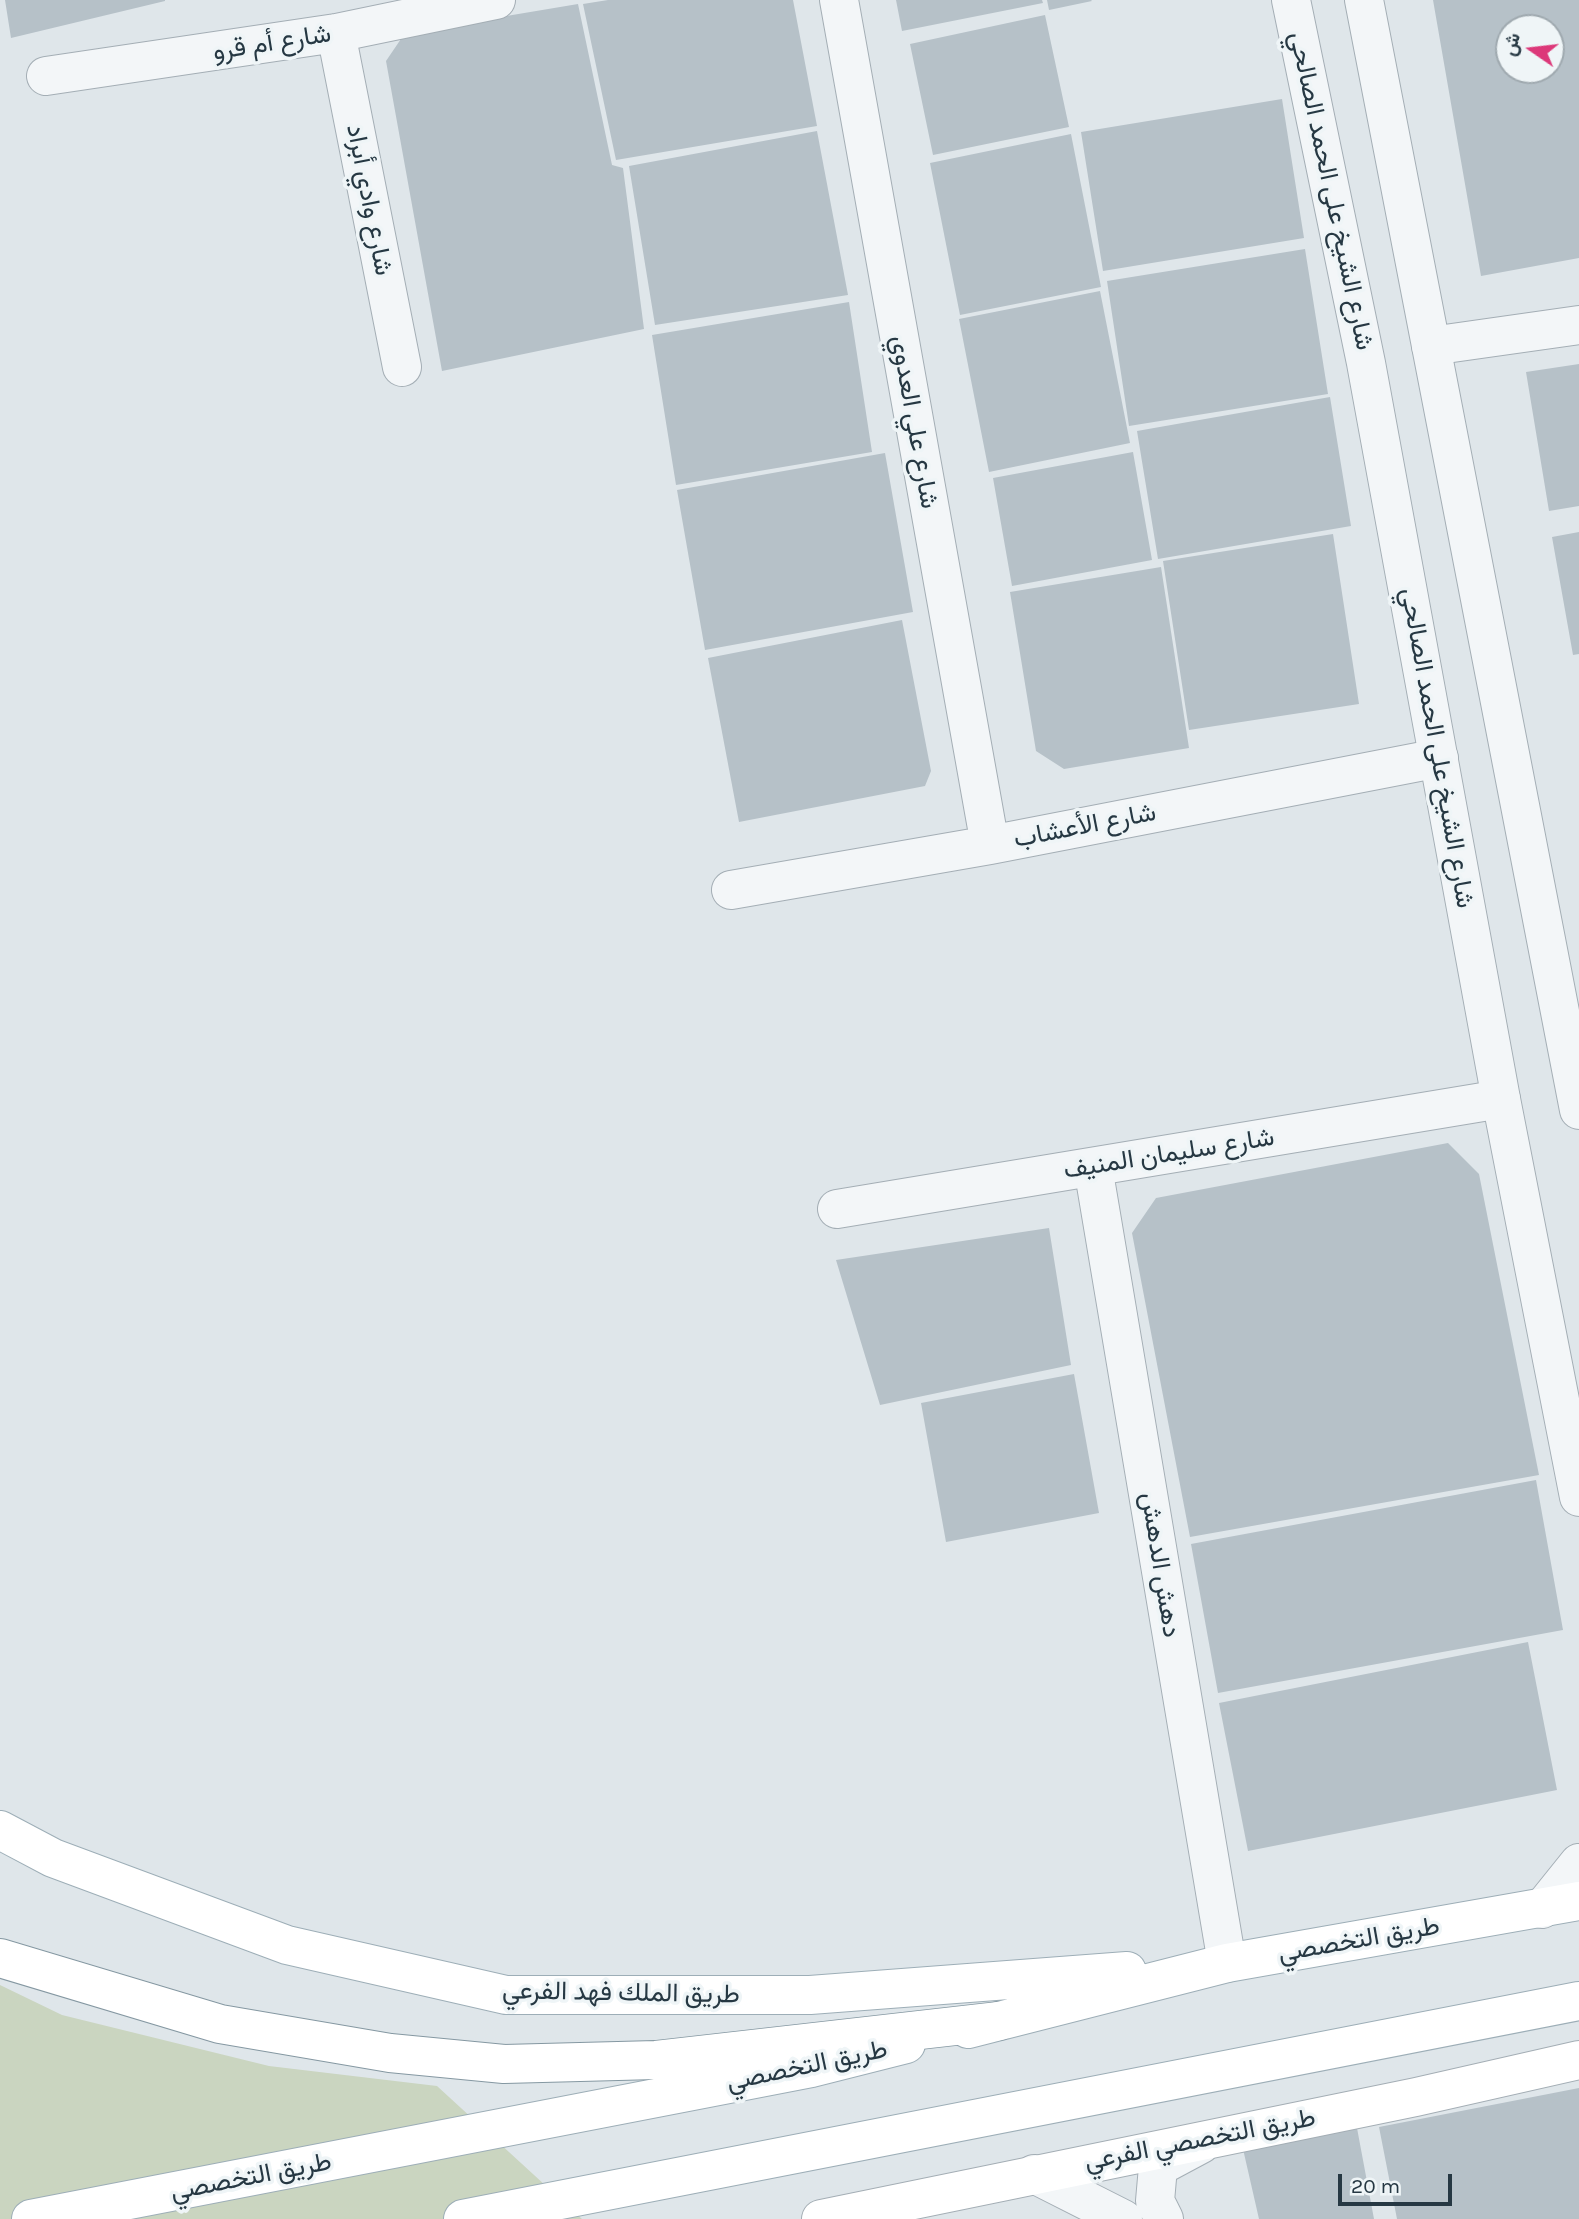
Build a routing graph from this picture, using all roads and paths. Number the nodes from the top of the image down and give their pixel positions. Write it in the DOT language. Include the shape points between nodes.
graph roads {
  1 [pos="496,0"];
  2 [pos="839,0"];
  3 [pos="1291,0"];
  4 [pos="1364,0"];
  5 [pos="336,33"];
  6 [pos="46,76"];
  7 [pos="1579,325"];
  8 [pos="1431,346"];
  9 [pos="402,367"];
  10 [pos="1439,758"];
  11 [pos="990,845"];
  12 [pos="731,890"];
  13 [pos="1501,1099"];
  14 [pos="1579,1110"];
  15 [pos="1093,1167"];
  16 [pos="837,1209"];
  17 [pos="1579,1497"];
  18 [pos="0,1830"];
  19 [pos="1579,1863"];
  20 [pos="1579,1901"];
  21 [pos="1542,1909"];
  22 [pos="0,1958"];
  23 [pos="1227,1963"];
  24 [pos="1579,2001"];
  25 [pos="999,2021"];
  26 [pos="1579,2060"];
  27 [pos="1213,2138"];
  28 [pos="1034,2174"];
  29 [pos="31,2219"];
  30 [pos="463,2219"];
  31 [pos="821,2219"];
  32 [pos="1124,2219"];
  33 [pos="1164,2219"];
  1 -- 5 [label="street, شارع أم قرو"];
  2 -- 11 [label="street, شارع علي العدوي"];
  3 -- 10 [label="street, شارع الشيخ على الحمد الصالحي" via="1366,363"];
  4 -- 8 [label="street"];
  5 -- 6 [label="street, شارع أم قرو"];
  5 -- 9 [label="street, شارع وادي أبراد"];
  7 -- 8 [label="street"];
  8 -- 14 [label="street"];
  10 -- 11 [label="street, شارع الأعشاب"];
  10 -- 13 [label="street, شارع الشيخ على الحمد الصالحي"];
  11 -- 12 [label="street, شارع الأعشاب"];
  13 -- 15 [label="street, شارع سليمان المنيف"];
  13 -- 17 [label="street, شارع الشيخ على الحمد الصالحي"];
  15 -- 16 [label="street, شارع سليمان المنيف"];
  15 -- 23 [label="street, دهش الدهش"];
  18 -- 23 [label="main road, طريق الملك فهد الفرعي" via="53,1858 287,1945 506,1995 810,1995"];
  19 -- 21 [label="street"];
  20 -- 21 [label="main road, طريق التخصصي"];
  21 -- 23 [label="main road, طريق التخصصي"];
  22 -- 25 [label="main road" via="220,2024 390,2053 504,2064 656,2060"];
  23 -- 25 [label="main road, طريق التخصصي"];
  24 -- 30 [label="main road"];
  25 -- 29 [label="main road, طريق التخصصي" via="811,2068"];
  26 -- 27 [label="main road, طريق التخصصي الفرعي"];
  27 -- 28 [label="main road, طريق التخصصي الفرعي"];
  27 -- 33 [label="street" via="1158,2167 1155,2201"];
  28 -- 31 [label="main road, طريق التخصصي الفرعي"];
  28 -- 32 [label="street"];
}
